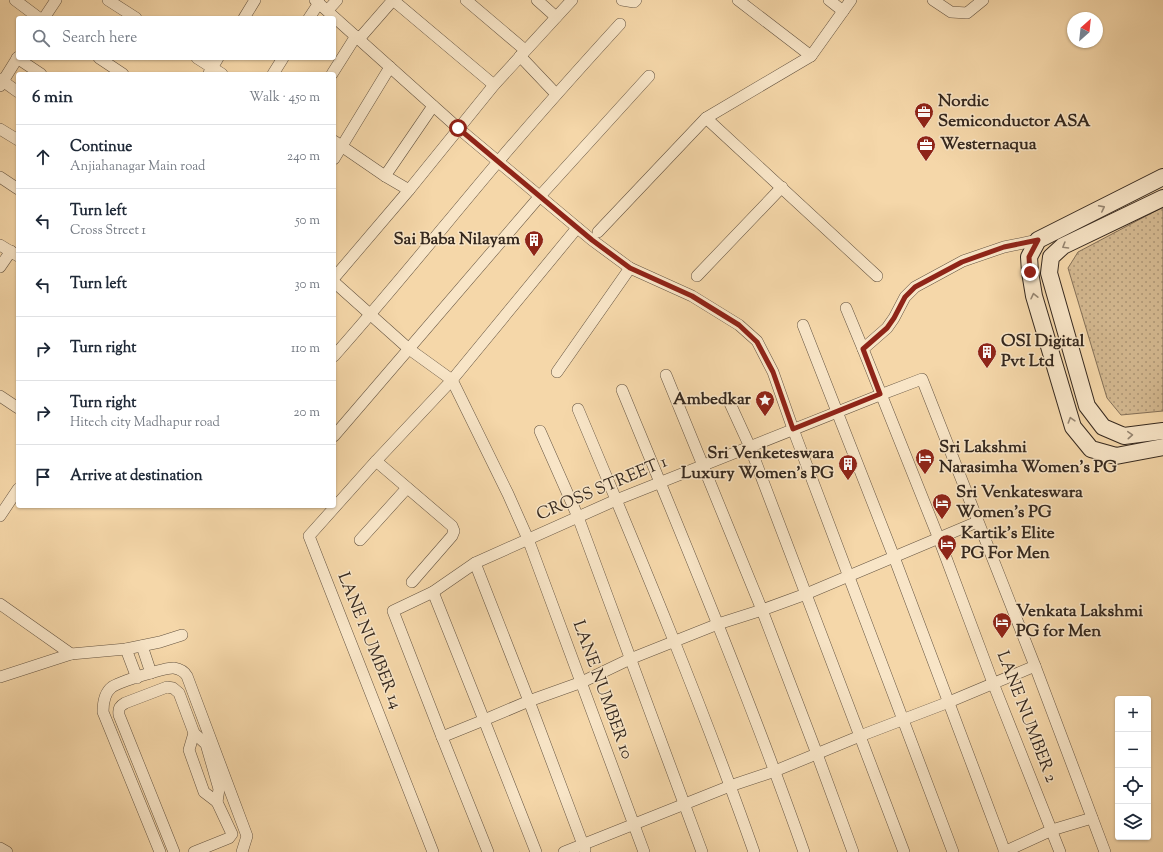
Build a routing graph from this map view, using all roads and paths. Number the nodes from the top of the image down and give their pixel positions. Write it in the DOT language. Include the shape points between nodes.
graph roads {
  1 [pos="15,0"];
  2 [pos="56,0"];
  3 [pos="108,0"];
  4 [pos="255,0"];
  5 [pos="337,0"];
  6 [pos="393,0"];
  7 [pos="466,0"];
  8 [pos="537,0"];
  9 [pos="572,0"];
  10 [pos="622,0"];
  11 [pos="636,0"];
  12 [pos="738,0"];
  13 [pos="829,0"];
  14 [pos="851,0"];
  15 [pos="933,0"];
  16 [pos="983,0"];
  17 [pos="317,2"];
  18 [pos="328,10"];
  19 [pos="843,11"];
  20 [pos="36,16"];
  21 [pos="45,16"];
  22 [pos="133,16"];
  23 [pos="245,16"];
  24 [pos="310,16"];
  25 [pos="334,16"];
  26 [pos="556,17"];
  27 [pos="336,18"];
  28 [pos="620,24"];
  29 [pos="357,38"];
  30 [pos="523,53"];
  31 [pos="811,56"];
  32 [pos="17,60"];
  33 [pos="21,60"];
  34 [pos="102,60"];
  35 [pos="202,60"];
  36 [pos="282,60"];
  37 [pos="213,66"];
  38 [pos="390,67"];
  39 [pos="38,72"];
  40 [pos="120,72"];
  41 [pos="274,72"];
  42 [pos="333,72"];
  43 [pos="649,76"];
  44 [pos="1,82"];
  45 [pos="494,85"];
  46 [pos="16,91"];
  47 [pos="556,94"];
  48 [pos="433,106"];
  49 [pos="706,118"];
  50 [pos="0,128"];
  51 [pos="458,128"];
  52 [pos="16,139"];
  53 [pos="338,144"];
  54 [pos="498,162"];
  55 [pos="385,176"];
  56 [pos="0,177"];
  57 [pos="1163,177"];
  58 [pos="782,187"];
  59 [pos="16,188"];
  60 [pos="409,190"];
  61 [pos="540,196"];
  62 [pos="1163,198"];
  63 [pos="577,228"];
  64 [pos="598,232"];
  65 [pos="1038,240"];
  66 [pos="0,245"];
  67 [pos="14,254"];
  68 [pos="0,267"];
  69 [pos="630,268"];
  70 [pos="336,276"];
  71 [pos="697,276"];
  72 [pos="877,276"];
  73 [pos="336,284"];
  74 [pos="846,308"];
  75 [pos="370,315"];
  76 [pos="803,325"];
  77 [pos="409,349"];
  78 [pos="863,349"];
  79 [pos="336,354"];
  80 [pos="558,372"];
  81 [pos="666,375"];
  82 [pos="452,380"];
  83 [pos="622,390"];
  84 [pos="880,394"];
  85 [pos="0,396"];
  86 [pos="728,399"];
  87 [pos="16,407"];
  88 [pos="578,409"];
  89 [pos="837,412"];
  90 [pos="793,429"];
  91 [pos="540,430"];
  92 [pos="1163,431"];
  93 [pos="336,434"];
  94 [pos="750,447"];
  95 [pos="1163,447"];
  96 [pos="376,461"];
  97 [pos="703,465"];
  98 [pos="660,482"];
  99 [pos="407,488"];
  100 [pos="16,492"];
  101 [pos="616,500"];
  102 [pos="336,506"];
  103 [pos="334,508"];
  104 [pos="0,516"];
  105 [pos="578,517"];
  106 [pos="978,522"];
  107 [pos="528,539"];
  108 [pos="939,539"];
  109 [pos="360,540"];
  110 [pos="894,557"];
  111 [pos="475,563"];
  112 [pos="848,576"];
  113 [pos="412,582"];
  114 [pos="433,592"];
  115 [pos="806,594"];
  116 [pos="0,604"];
  117 [pos="762,610"];
  118 [pos="718,624"];
  119 [pos="182,635"];
  120 [pos="675,642"];
  121 [pos="142,646"];
  122 [pos="126,649"];
  123 [pos="71,654"];
  124 [pos="630,659"];
  125 [pos="1035,666"];
  126 [pos="151,673"];
  127 [pos="0,677"];
  128 [pos="137,678"];
  129 [pos="582,682"];
  130 [pos="993,683"];
  131 [pos="529,701"];
  132 [pos="948,702"];
  133 [pos="484,720"];
  134 [pos="903,720"];
  135 [pos="194,733"];
  136 [pos="860,736"];
  137 [pos="442,737"];
  138 [pos="817,754"];
  139 [pos="214,760"];
  140 [pos="141,771"];
  141 [pos="775,771"];
  142 [pos="129,776"];
  143 [pos="730,786"];
  144 [pos="217,802"];
  145 [pos="684,804"];
  146 [pos="1092,818"];
  147 [pos="634,824"];
  148 [pos="1052,830"];
  149 [pos="0,848"];
  150 [pos="584,848"];
  151 [pos="7,852"];
  152 [pos="160,852"];
  153 [pos="174,852"];
  154 [pos="194,852"];
  155 [pos="242,852"];
  156 [pos="433,852"];
  157 [pos="488,852"];
  158 [pos="536,852"];
  159 [pos="564,852"];
  160 [pos="644,852"];
  161 [pos="702,852"];
  162 [pos="754,852"];
  163 [pos="804,852"];
  164 [pos="853,852"];
  165 [pos="904,852"];
  166 [pos="953,852"];
  167 [pos="1004,852"];
  168 [pos="1060,852"];
  169 [pos="1105,852"];
  1 -- 20 [label="street"];
  2 -- 21 [label="street"];
  3 -- 22 [label="street"];
  4 -- 23 [label="street"];
  5 -- 18 [label="street"];
  6 -- 29 [label="street"];
  6 -- 45 [label="street"];
  7 -- 30 [label="street"];
  8 -- 26 [label="street"];
  9 -- 26 [label="street"];
  10 -- 11 [label="street"];
  12 -- 31 [label="street"];
  13 -- 19 [label="street"];
  14 -- 19 [label="street"];
  15 -- 16 [label="street" via="951,12 967,13"];
  17 -- 18 [label="street"];
  17 -- 24 [label="street"];
  18 -- 25 [label="street"];
  19 -- 31 [label="street"];
  26 -- 30 [label="street"];
  27 -- 29 [label="street"];
  28 -- 47 [label="street"];
  29 -- 38 [label="street"];
  29 -- 42 [label="street"];
  30 -- 45 [label="street"];
  30 -- 47 [label="street"];
  31 -- 49 [label="street"];
  32 -- 44 [label="street"];
  33 -- 39 [label="street"];
  34 -- 40 [label="street"];
  35 -- 37 [label="street"];
  36 -- 41 [label="street"];
  38 -- 48 [label="street"];
  38 -- 53 [label="street"];
  43 -- 61 [label="street"];
  44 -- 46 [label="street"];
  45 -- 51 [label="street"];
  47 -- 54 [label="street"];
  48 -- 51 [label="street"];
  48 -- 55 [label="street"];
  49 -- 58 [label="street"];
  49 -- 64 [label="street"];
  50 -- 52 [label="street"];
  51 -- 54 [label="street"];
  51 -- 60 [label="street"];
  53 -- 55 [label="street"];
  54 -- 61 [label="street"];
  54 -- 75 [label="street"];
  55 -- 60 [label="street"];
  56 -- 59 [label="street"];
  65 -- 57 [label="main road, one-way"];
  58 -- 71 [label="street"];
  58 -- 72 [label="street"];
  60 -- 70 [label="street"];
  61 -- 63 [label="street"];
  61 -- 77 [label="street"];
  62 -- 92 [label="main road, one-way" via="1063,246 1051,257 1049,273 1086,406 1103,427 1124,436"];
  63 -- 69 [label="street"];
  63 -- 82 [label="street"];
  65 -- 78 [label="street" via="1004,247 962,262 915,287 905,297 887,328"];
  95 -- 65 [label="main road, one-way" via="1116,456 1091,449 1073,427 1034,296 1029,257"];
  66 -- 67 [label="street"];
  67 -- 68 [label="street"];
  69 -- 80 [label="street"];
  69 -- 90 [label="street" via="692,296 739,325 757,342 773,372"];
  73 -- 75 [label="street"];
  74 -- 78 [label="street, LANE NUMBER 2"];
  75 -- 77 [label="street"];
  75 -- 79 [label="street"];
  76 -- 89 [label="street"];
  77 -- 82 [label="street"];
  77 -- 93 [label="street"];
  78 -- 84 [label="street, LANE NUMBER 2"];
  81 -- 97 [label="street"];
  82 -- 96 [label="street"];
  82 -- 107 [label="street, LANE NUMBER 10"];
  83 -- 98 [label="street"];
  84 -- 89 [label="street, CROSS STREET 1"];
  84 -- 106 [label="street, CROSS STREET 1" via="922,379"];
  84 -- 108 [label="street, LANE NUMBER 2"];
  85 -- 87 [label="street"];
  86 -- 94 [label="street"];
  88 -- 101 [label="street"];
  89 -- 90 [label="street, CROSS STREET 1"];
  89 -- 110 [label="street"];
  90 -- 94 [label="street, CROSS STREET 1"];
  90 -- 112 [label="street"];
  91 -- 105 [label="street"];
  94 -- 97 [label="street, CROSS STREET 1"];
  94 -- 115 [label="street"];
  96 -- 99 [label="street"];
  96 -- 102 [label="street, LANE NUMBER 14"];
  97 -- 98 [label="street, CROSS STREET 1"];
  97 -- 117 [label="street"];
  98 -- 101 [label="street, CROSS STREET 1"];
  98 -- 118 [label="street"];
  99 -- 109 [label="street"];
  99 -- 113 [label="street" via="454,530 452,536"];
  100 -- 104 [label="street"];
  101 -- 105 [label="street, CROSS STREET 1"];
  101 -- 120 [label="street"];
  103 -- 156 [label="street, LANE NUMBER 14" via="309,536"];
  105 -- 107 [label="street, CROSS STREET 1"];
  105 -- 124 [label="street"];
  106 -- 108 [label="street"];
  106 -- 125 [label="street"];
  107 -- 111 [label="street, CROSS STREET 1"];
  107 -- 129 [label="street, LANE NUMBER 10"];
  108 -- 110 [label="street"];
  108 -- 130 [label="street, LANE NUMBER 2"];
  110 -- 112 [label="street"];
  110 -- 132 [label="street"];
  111 -- 114 [label="street, CROSS STREET 1"];
  111 -- 131 [label="street"];
  112 -- 115 [label="street"];
  112 -- 134 [label="street"];
  114 -- 133 [label="street"];
  114 -- 137 [label="street, CROSS STREET 1" via="394,611"];
  115 -- 117 [label="street"];
  115 -- 136 [label="street"];
  116 -- 123 [label="street"];
  117 -- 118 [label="street"];
  117 -- 138 [label="street"];
  118 -- 120 [label="street"];
  118 -- 141 [label="street"];
  119 -- 121 [label="street"];
  120 -- 124 [label="street"];
  120 -- 143 [label="street"];
  121 -- 122 [label="street"];
  121 -- 126 [label="street"];
  122 -- 123 [label="street"];
  122 -- 128 [label="street"];
  123 -- 127 [label="street"];
  124 -- 129 [label="street"];
  124 -- 145 [label="street"];
  125 -- 130 [label="street"];
  125 -- 146 [label="street"];
  126 -- 128 [label="street"];
  126 -- 139 [label="street" via="174,668 187,676"];
  128 -- 142 [label="street" via="112,687 103,701 103,712"];
  129 -- 131 [label="street"];
  129 -- 147 [label="street, LANE NUMBER 10"];
  130 -- 132 [label="street"];
  130 -- 148 [label="street, LANE NUMBER 2"];
  131 -- 133 [label="street"];
  131 -- 150 [label="street"];
  132 -- 134 [label="street"];
  132 -- 167 [label="street"];
  133 -- 137 [label="street"];
  133 -- 158 [label="street"];
  134 -- 136 [label="street"];
  134 -- 166 [label="street"];
  135 -- 139 [label="street" via="206,744"];
  135 -- 140 [label="street" via="178,693 173,688 167,687 119,707 119,715"];
  135 -- 144 [label="street" via="190,750 204,792"];
  136 -- 138 [label="street"];
  136 -- 165 [label="street"];
  137 -- 157 [label="street"];
  138 -- 141 [label="street"];
  138 -- 164 [label="street"];
  139 -- 144 [label="street" via="220,789"];
  139 -- 155 [label="street" via="247,836"];
  140 -- 142 [label="street"];
  140 -- 153 [label="street"];
  141 -- 143 [label="street"];
  141 -- 163 [label="street"];
  142 -- 152 [label="street"];
  143 -- 145 [label="street"];
  143 -- 162 [label="street"];
  144 -- 154 [label="street" via="232,834 229,838"];
  145 -- 147 [label="street"];
  145 -- 161 [label="street"];
  146 -- 148 [label="street"];
  146 -- 169 [label="street"];
  147 -- 150 [label="street"];
  147 -- 160 [label="street, LANE NUMBER 10"];
  148 -- 167 [label="street"];
  148 -- 168 [label="street, LANE NUMBER 2"];
  149 -- 151 [label="street"];
  150 -- 159 [label="street"];
}
